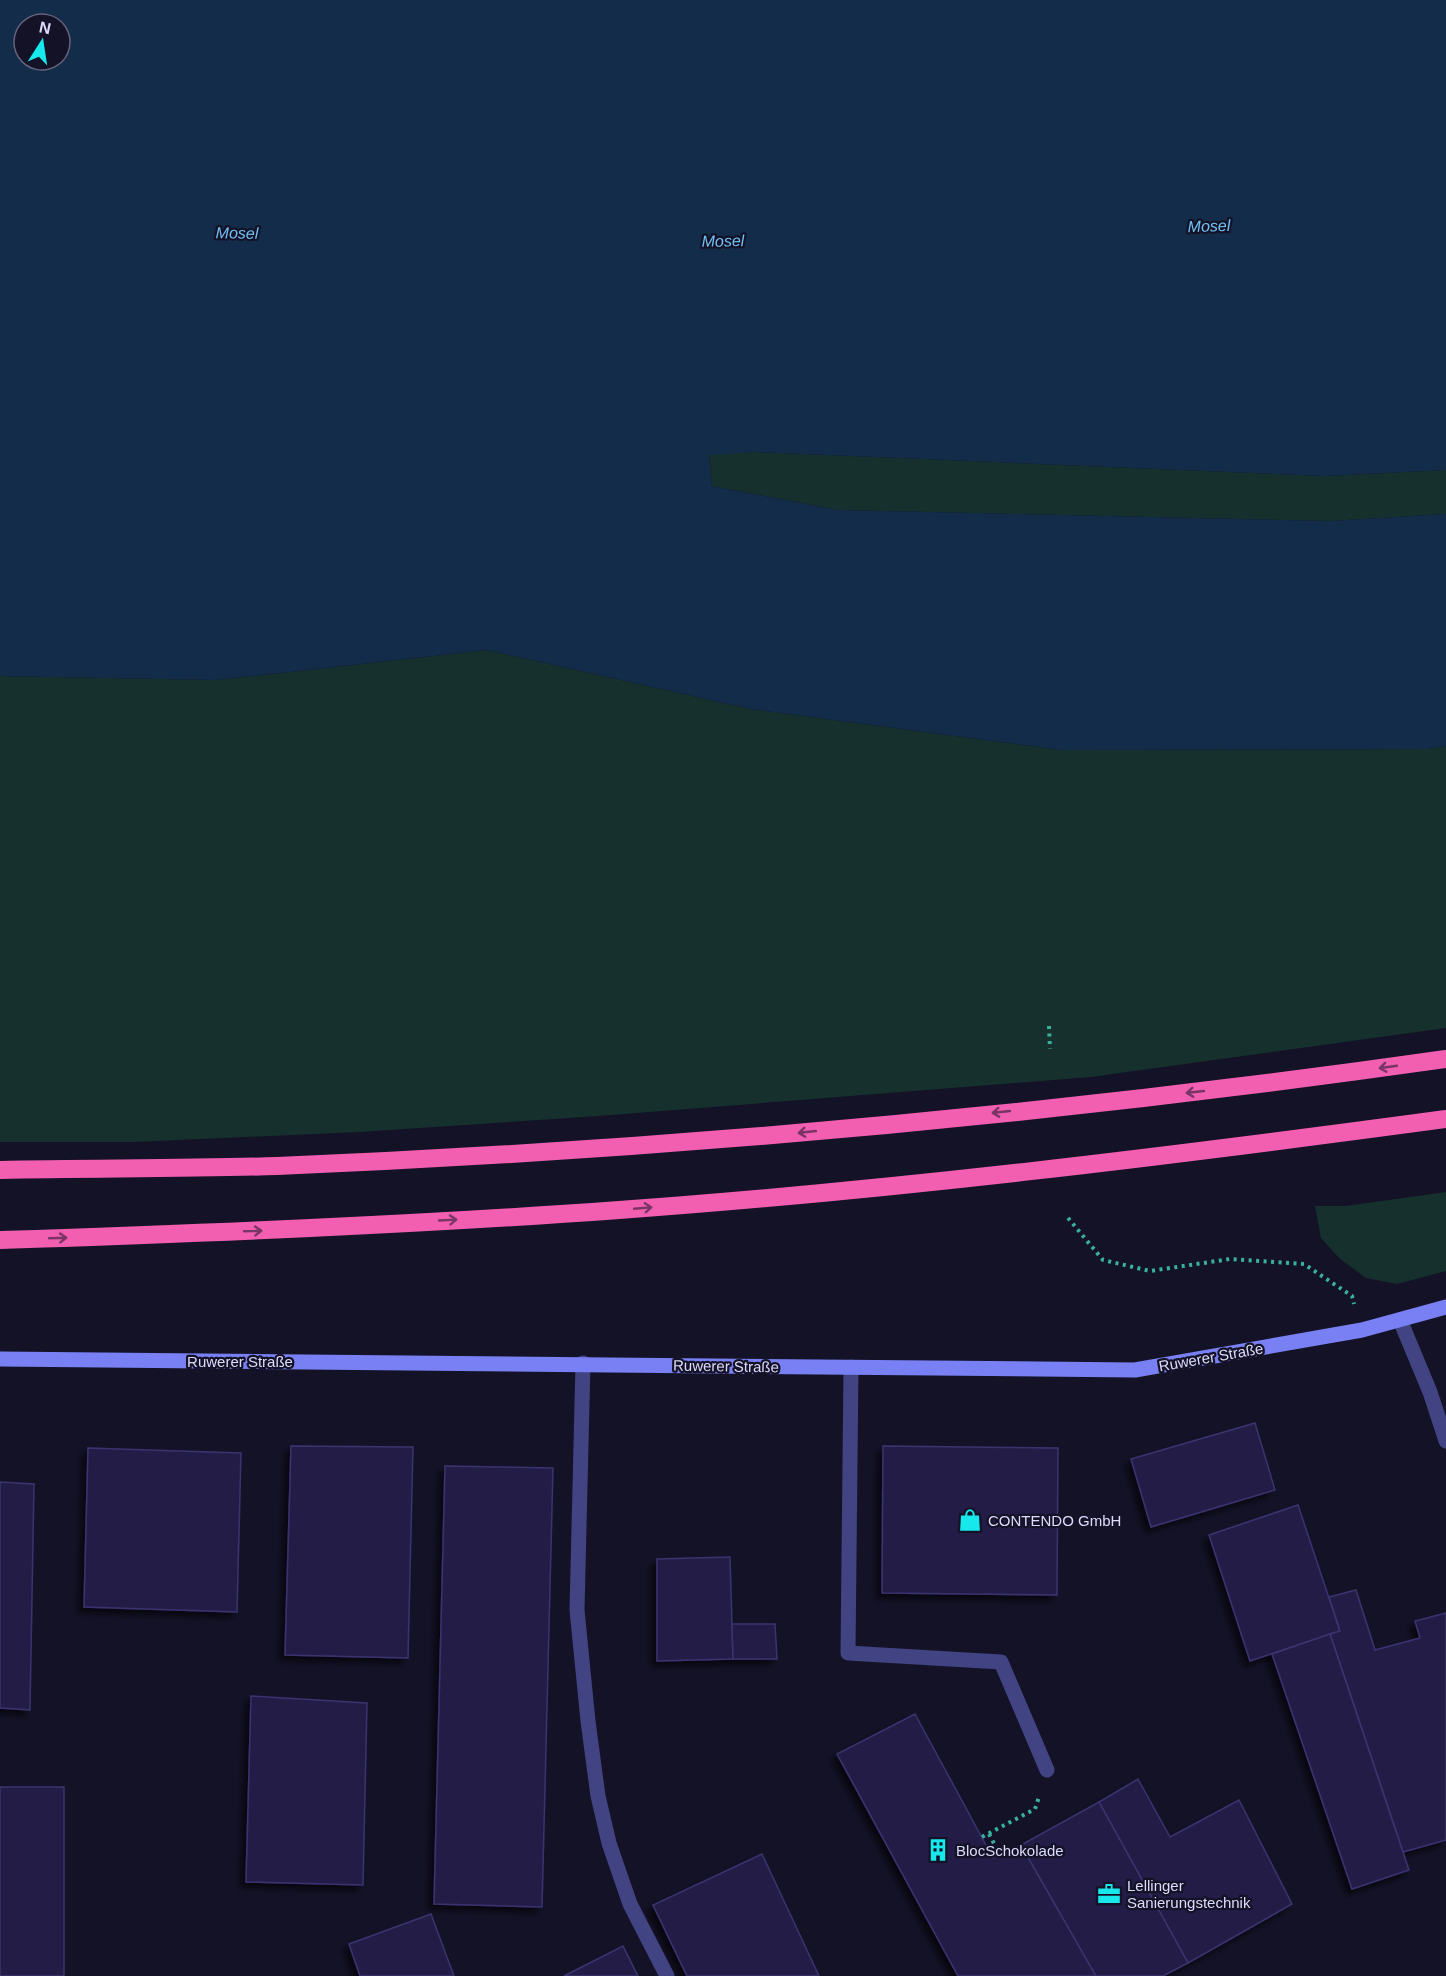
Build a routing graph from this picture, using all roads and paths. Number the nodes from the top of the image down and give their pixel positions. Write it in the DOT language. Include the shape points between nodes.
graph roads {
  1 [pos="1049,1026"];
  2 [pos="1050,1049"];
  3 [pos="1446,1059"];
  4 [pos="1446,1119"];
  5 [pos="0,1170"];
  6 [pos="1068,1218"];
  7 [pos="0,1240"];
  8 [pos="1446,1307"];
  9 [pos="1400,1320"];
  10 [pos="1362,1330"];
  11 [pos="0,1359"];
  12 [pos="583,1364"];
  13 [pos="851,1367"];
  14 [pos="1446,1441"];
  15 [pos="1047,1770"];
  16 [pos="989,1834"];
  17 [pos="982,1837"];
  18 [pos="1000,1855"];
  19 [pos="667,1976"];
  1 -- 2 [label="path"];
  3 -- 5 [label="highway, one-way" via="1249,1087 767,1137 276,1166"];
  7 -- 4 [label="highway, one-way" via="266,1231 620,1210 1190,1153"];
  6 -- 10 [label="path" via="1103,1260 1150,1270 1230,1259 1304,1264 1352,1296"];
  8 -- 9 [label="main road, Ruwerer Straße"];
  9 -- 10 [label="main road, Ruwerer Straße"];
  9 -- 14 [label="lane"];
  10 -- 13 [label="main road, Ruwerer Straße" via="1135,1370"];
  11 -- 12 [label="main road, Ruwerer Straße"];
  12 -- 13 [label="main road, Ruwerer Straße"];
  12 -- 19 [label="lane" via="577,1610 592,1753 609,1842 630,1904"];
  13 -- 15 [label="lane" via="848,1653 1001,1662"];
  15 -- 16 [label="path" via="1035,1809"];
  16 -- 17 [label="path"];
  16 -- 18 [label="path"];
}
